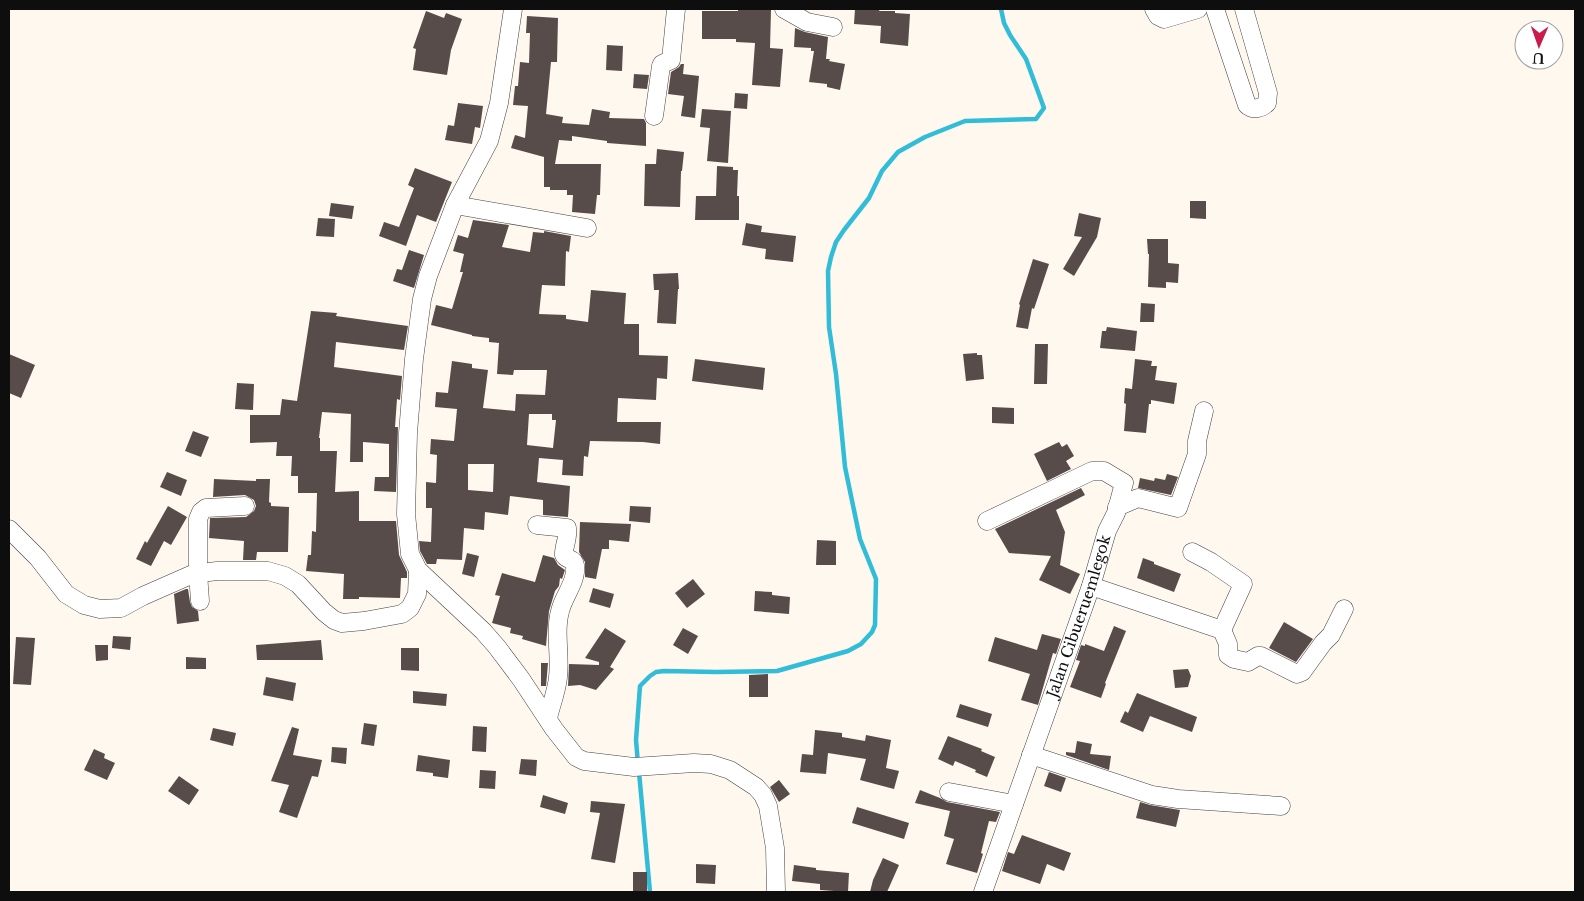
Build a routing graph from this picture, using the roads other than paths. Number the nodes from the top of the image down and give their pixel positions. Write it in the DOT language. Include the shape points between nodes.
graph roads {
  1 [pos="513,9"];
  2 [pos="676,9"];
  3 [pos="784,9"];
  4 [pos="1154,9"];
  5 [pos="1198,9"];
  6 [pos="1215,9"];
  7 [pos="1244,9"];
  8 [pos="833,27"];
  9 [pos="654,116"];
  10 [pos="455,205"];
  11 [pos="587,228"];
  12 [pos="1204,411"];
  13 [pos="245,506"];
  14 [pos="1117,507"];
  15 [pos="986,521"];
  16 [pos="537,525"];
  17 [pos="9,529"];
  18 [pos="1192,552"];
  19 [pos="418,570"];
  20 [pos="198,573"];
  21 [pos="1091,586"];
  22 [pos="200,601"];
  23 [pos="1344,609"];
  24 [pos="1222,630"];
  25 [pos="548,718"];
  26 [pos="1031,755"];
  27 [pos="949,792"];
  28 [pos="1014,804"];
  29 [pos="1281,806"];
  30 [pos="776,892"];
  31 [pos="983,892"];
  1 -- 10 [label="street" via="499,103 489,141"];
  2 -- 9 [label="street" via="671,60 661,66"];
  3 -- 8 [label="street" via="807,22"];
  4 -- 5 [label="street" via="1164,19"];
  6 -- 7 [label="street" via="1247,105 1258,108 1267,103 1268,93"];
  10 -- 11 [label="street"];
  10 -- 19 [label="street" via="428,276 414,359 406,514 410,554"];
  12 -- 14 [label="street" via="1197,454 1178,508 1138,498"];
  13 -- 20 [label="street" via="206,508 201,512 198,519"];
  14 -- 15 [label="street, Jalan Cibueruemlegok" via="1124,483 1104,471 1092,471"];
  14 -- 21 [label="street, Jalan Cibueruemlegok"];
  16 -- 25 [label="street" via="567,528 564,554 575,565 573,581 560,614 558,677"];
  17 -- 20 [label="street" via="38,558 66,594 84,605 100,609 121,608"];
  18 -- 24 [label="street" via="1244,584"];
  19 -- 20 [label="street" via="417,594 410,608 402,614 349,623 334,620 298,584 285,576 268,571"];
  19 -- 25 [label="street" via="488,636"];
  20 -- 22 [label="street"];
  21 -- 24 [label="street"];
  21 -- 26 [label="street, Jalan Cibueruemlegok"];
  23 -- 24 [label="street" via="1331,635 1299,674 1261,656 1248,662 1234,659 1228,655 1228,644"];
  25 -- 30 [label="street" via="576,756 584,761 641,766 711,764 730,770 756,787 768,806 775,848"];
  26 -- 28 [label="street, Jalan Cibueruemlegok"];
  26 -- 29 [label="street" via="1152,795"];
  27 -- 28 [label="street"];
  28 -- 31 [label="street, Jalan Cibueruemlegok"];
}
